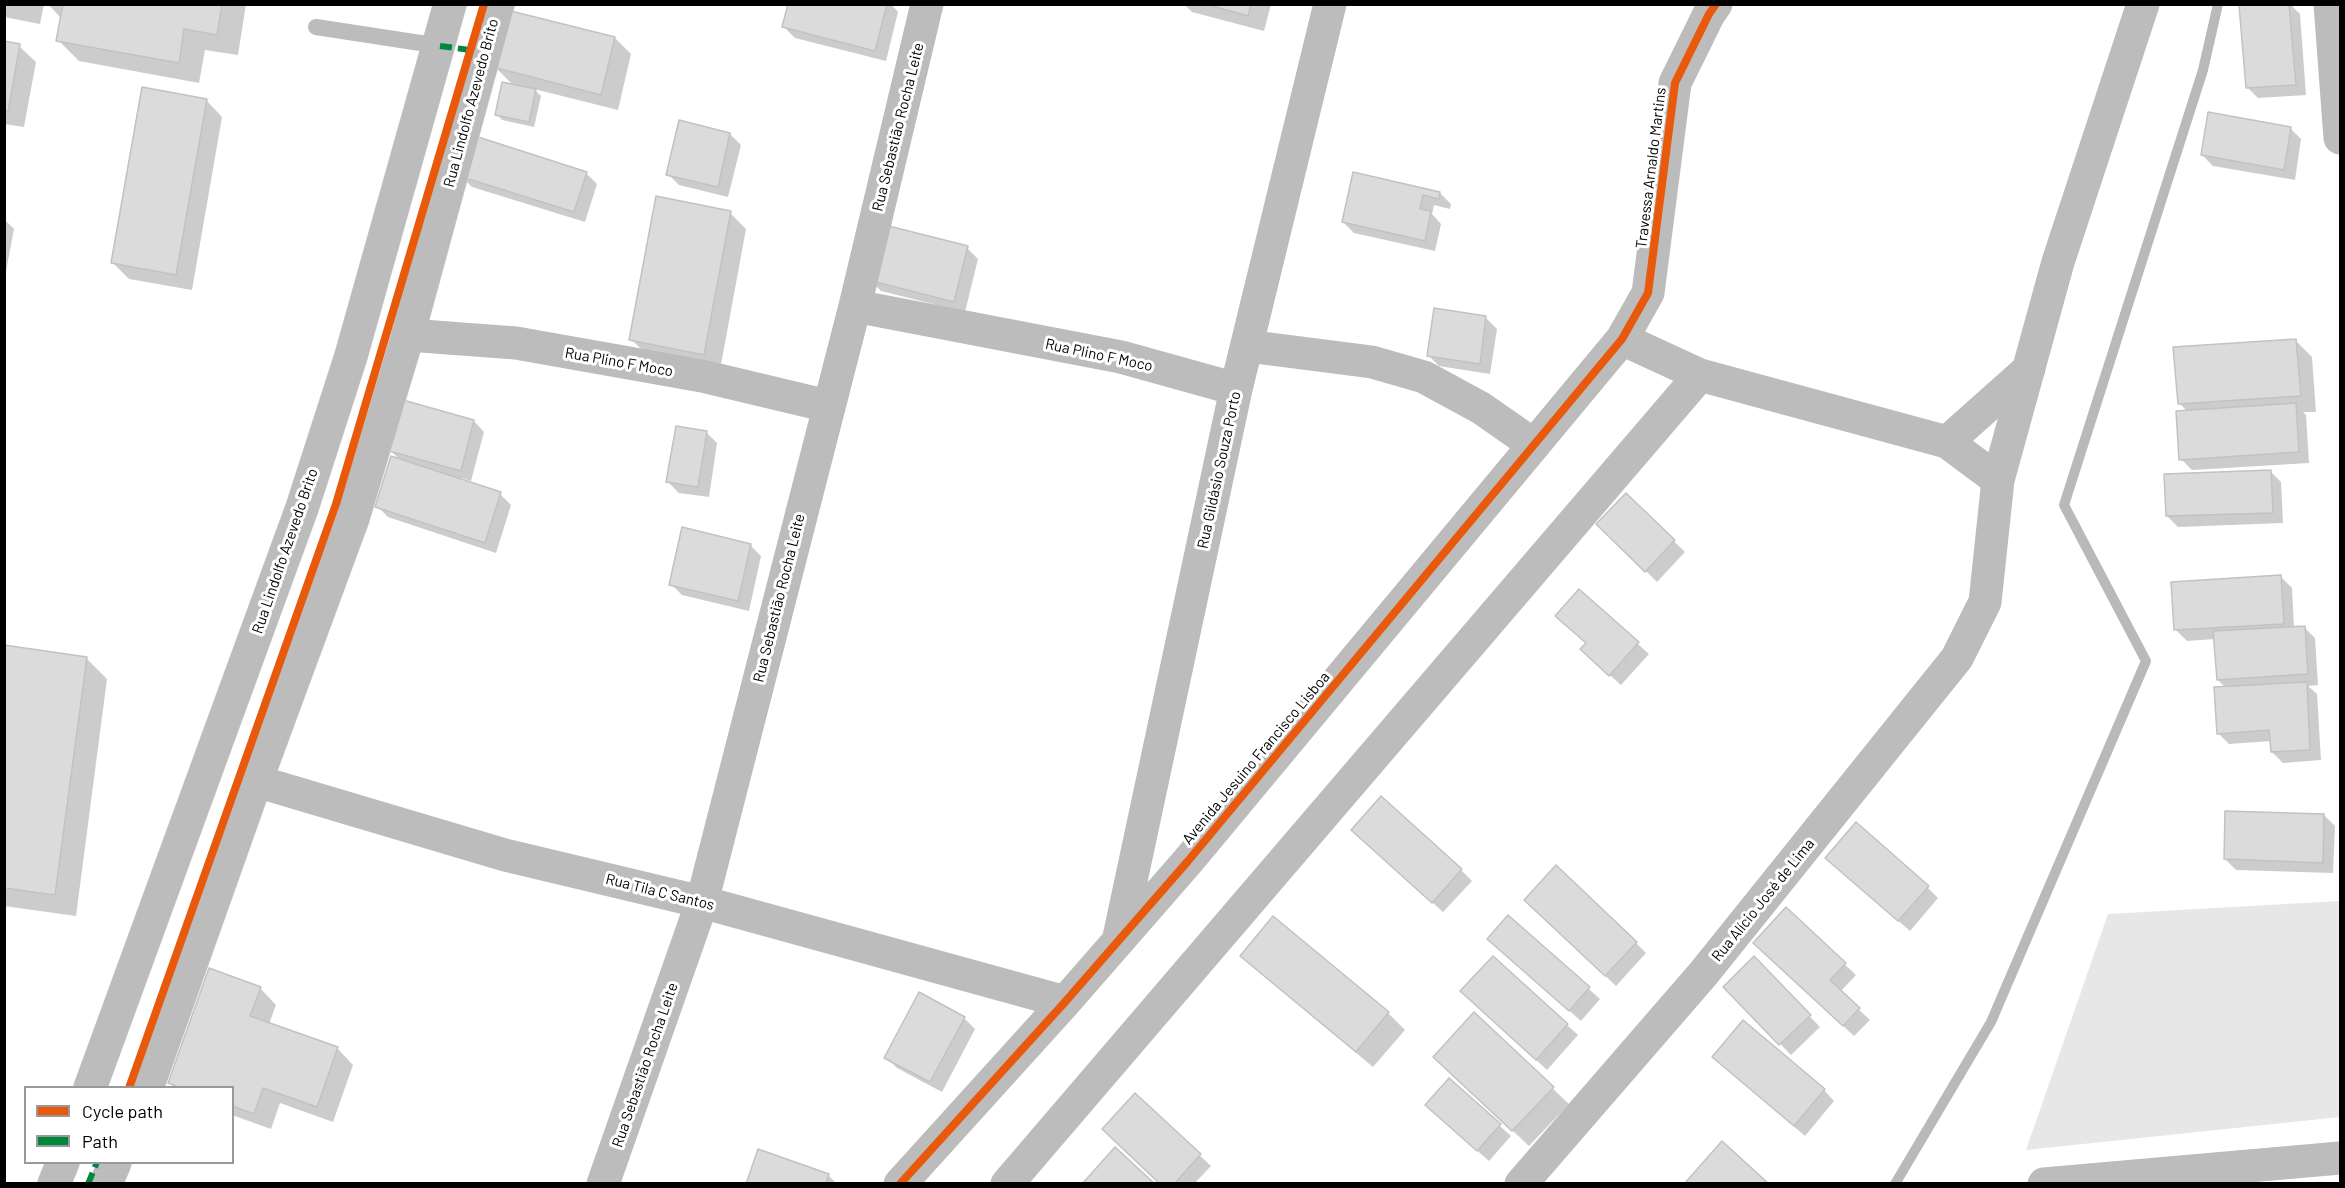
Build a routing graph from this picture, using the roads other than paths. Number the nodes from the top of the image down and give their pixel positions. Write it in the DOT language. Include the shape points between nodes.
graph roads {
  1 [pos="450,4"];
  2 [pos="498,4"];
  3 [pos="927,4"];
  4 [pos="1330,4"];
  5 [pos="1716,4"];
  6 [pos="2143,4"];
  7 [pos="2330,4"];
  8 [pos="316,27"];
  9 [pos="440,46"];
  10 [pos="2340,138"];
  11 [pos="855,306"];
  12 [pos="408,335"];
  13 [pos="1622,339"];
  14 [pos="1247,346"];
  15 [pos="351,356"];
  16 [pos="2029,369"];
  17 [pos="1700,375"];
  18 [pos="395,378"];
  19 [pos="1236,388"];
  20 [pos="828,406"];
  21 [pos="1947,442"];
  22 [pos="1534,445"];
  23 [pos="1998,480"];
  24 [pos="302,508"];
  25 [pos="353,518"];
  26 [pos="256,781"];
  27 [pos="702,902"];
  28 [pos="1119,939"];
  29 [pos="1065,1002"];
  30 [pos="91,1086"];
  31 [pos="148,1086"];
  32 [pos="2340,1158"];
  33 [pos="62,1164"];
  34 [pos="114,1164"];
  35 [pos="54,1184"];
  36 [pos="106,1184"];
  37 [pos="603,1184"];
  38 [pos="900,1184"];
  39 [pos="1007,1184"];
  40 [pos="1521,1184"];
  41 [pos="2044,1184"];
  1 -- 9 [label="street, Rua Lindolfo Azevedo Brito"];
  2 -- 12 [label="street, Rua Lindolfo Azevedo Brito"];
  3 -- 11 [label="street, Rua Sebastião Rocha Leite"];
  4 -- 14 [label="street, Rua Gildásio Souza Porto"];
  5 -- 13 [label="street, Travessa Arnaldo Martins" via="1675,83 1648,293"];
  6 -- 16 [label="street" via="2058,262"];
  7 -- 10 [label="street"];
  8 -- 9 [label="lane"];
  9 -- 15 [label="street, Rua Lindolfo Azevedo Brito"];
  11 -- 19 [label="street, Rua Plino F Moco" via="1121,357"];
  11 -- 20 [label="street, Rua Sebastião Rocha Leite"];
  12 -- 18 [label="street, Rua Lindolfo Azevedo Brito"];
  12 -- 20 [label="street, Rua Plino F Moco" via="528,345 702,376"];
  13 -- 17 [label="street"];
  13 -- 22 [label="street, Avenida Jesuino Francisco Lisboa"];
  14 -- 19 [label="street, Rua Gildásio Souza Porto"];
  14 -- 22 [label="street" via="1372,362 1424,377 1481,408"];
  15 -- 18 [label="street" via="375,378"];
  15 -- 24 [label="street, Rua Lindolfo Azevedo Brito"];
  16 -- 21 [label="street"];
  16 -- 23 [label="street"];
  17 -- 21 [label="street"];
  17 -- 39 [label="street"];
  18 -- 25 [label="street, Rua Lindolfo Azevedo Brito"];
  19 -- 28 [label="street, Rua Gildásio Souza Porto"];
  20 -- 27 [label="street, Rua Sebastião Rocha Leite"];
  21 -- 23 [label="street"];
  22 -- 28 [label="street, Avenida Jesuino Francisco Lisboa"];
  23 -- 40 [label="street, Rua Alício José de Lima" via="1985,602 1957,658 1703,974"];
  24 -- 25 [label="street" via="336,504"];
  24 -- 30 [label="street, Rua Lindolfo Azevedo Brito"];
  25 -- 26 [label="street, Rua Lindolfo Azevedo Brito"];
  26 -- 27 [label="street, Rua Tila C Santos" via="505,855"];
  26 -- 31 [label="street, Rua Lindolfo Azevedo Brito"];
  27 -- 29 [label="street, Rua Tila C Santos"];
  27 -- 37 [label="street, Rua Sebastião Rocha Leite"];
  28 -- 29 [label="street, Avenida Jesuino Francisco Lisboa"];
  29 -- 38 [label="street, Avenida Jesuino Francisco Lisboa"];
  32 -- 41 [label="street"];
  33 -- 35 [label="street"];
  34 -- 36 [label="street"];
}
